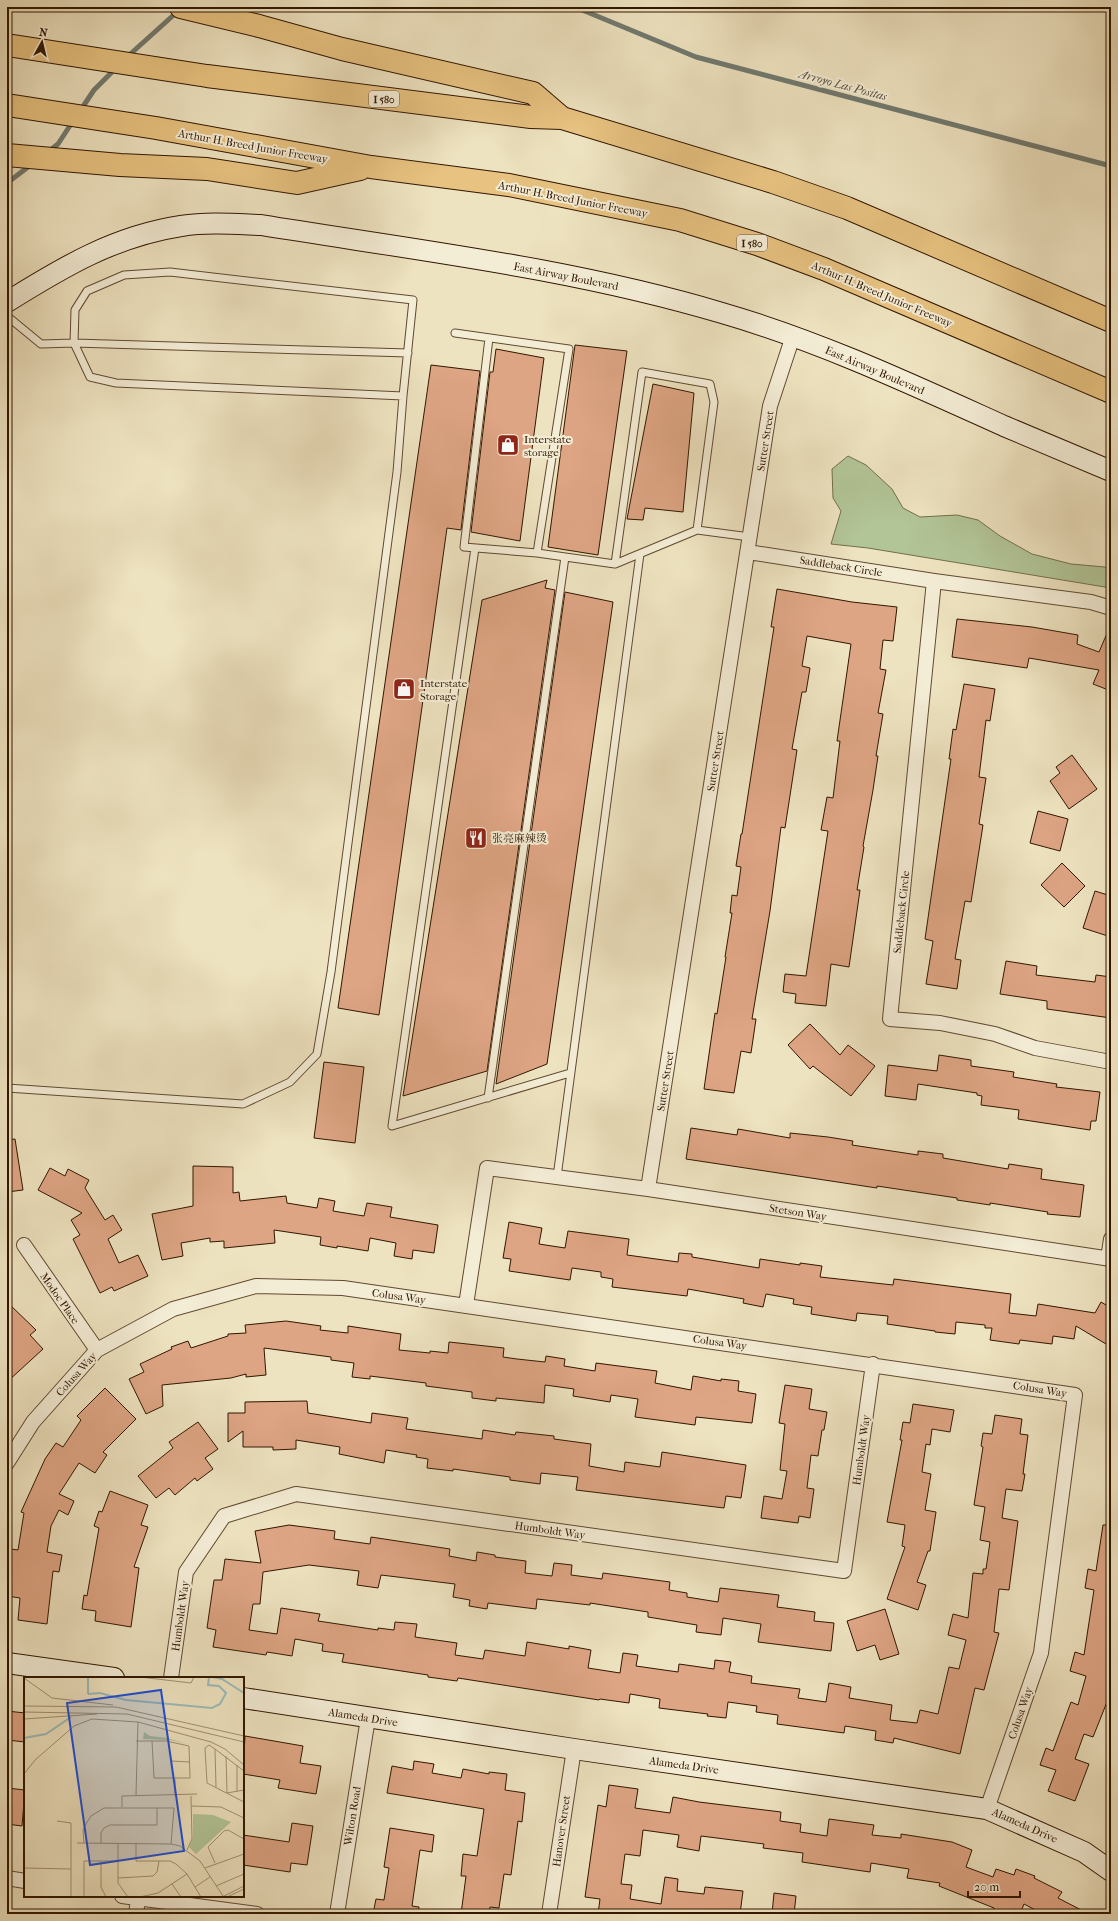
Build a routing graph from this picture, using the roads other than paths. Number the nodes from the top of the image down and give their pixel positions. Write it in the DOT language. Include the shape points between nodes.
graph roads {
  1 [pos="181,7"];
  2 [pos="7,45"];
  3 [pos="14,106"];
  4 [pos="562,118"];
  5 [pos="7,155"];
  6 [pos="371,167"];
  7 [pos="7,302"];
  8 [pos="7,316"];
  9 [pos="1111,321"];
  10 [pos="455,333"];
  11 [pos="793,336"];
  12 [pos="489,338"];
  13 [pos="74,344"];
  14 [pos="408,353"];
  15 [pos="1111,392"];
  16 [pos="403,396"];
  17 [pos="1111,471"];
  18 [pos="697,530"];
  19 [pos="751,537"];
  20 [pos="475,548"];
  21 [pos="748,552"];
  22 [pos="537,553"];
  23 [pos="640,554"];
  24 [pos="565,557"];
  25 [pos="616,564"];
  26 [pos="934,580"];
  27 [pos="1111,608"];
  28 [pos="1111,1062"];
  29 [pos="570,1073"];
  30 [pos="7,1088"];
  31 [pos="488,1098"];
  32 [pos="557,1177"];
  33 [pos="648,1189"];
  34 [pos="1111,1239"];
  35 [pos="24,1245"];
  36 [pos="1110,1259"];
  37 [pos="466,1305"];
  38 [pos="97,1350"];
  39 [pos="874,1364"];
  40 [pos="7,1463"];
  41 [pos="7,1663"];
  42 [pos="107,1677"];
  43 [pos="171,1677"];
  44 [pos="244,1698"];
  45 [pos="368,1718"];
  46 [pos="574,1749"];
  47 [pos="988,1809"];
  48 [pos="1111,1871"];
  49 [pos="7,1878"];
  50 [pos="24,1881"];
  51 [pos="127,1897"];
  52 [pos="138,1899"];
  53 [pos="136,1914"];
  54 [pos="257,1914"];
  55 [pos="336,1914"];
  56 [pos="549,1914"];
  1 -- 4 [label="highway" via="342,49 533,93"];
  2 -- 4 [label="highway, I 580" via="207,76 531,117"];
  3 -- 6 [label="highway, Arthur H. Breed Junior Freeway / I 580" via="156,128"];
  4 -- 9 [label="highway, I 580" via="773,182 847,208"];
  5 -- 6 [label="highway" via="120,165 207,169 297,183"];
  6 -- 15 [label="highway, Arthur H. Breed Junior Freeway / I 580" via="509,185 680,220 824,269"];
  7 -- 11 [label="main road, East Airway Boulevard" via="74,261 108,246 144,233 182,226 222,223 260,225 594,280 717,311"];
  8 -- 13 [label="lane" via="41,344"];
  10 -- 12 [label="lane"];
  11 -- 17 [label="main road, East Airway Boulevard" via="888,374"];
  11 -- 19 [label="street, Sutter Street" via="770,406"];
  12 -- 20 [label="lane" via="464,547"];
  12 -- 22 [label="lane" via="569,349"];
  13 -- 14 [label="lane"];
  13 -- 14 [label="lane" via="75,310 87,291 124,274 170,272 413,300"];
  13 -- 16 [label="lane" via="90,376 116,383"];
  14 -- 16 [label="lane"];
  16 -- 30 [label="lane" via="397,472 332,964 317,1054 290,1082 243,1104"];
  18 -- 19 [label="lane"];
  18 -- 23 [label="lane"];
  18 -- 25 [label="lane" via="714,402 710,384 642,372"];
  19 -- 21 [label="street, Sutter Street"];
  20 -- 22 [label="lane"];
  20 -- 31 [label="lane" via="392,1126"];
  21 -- 26 [label="street, Saddleback Circle"];
  21 -- 33 [label="street, Sutter Street"];
  22 -- 24 [label="lane"];
  23 -- 25 [label="lane"];
  23 -- 29 [label="lane"];
  24 -- 25 [label="lane"];
  24 -- 31 [label="lane"];
  26 -- 27 [label="street, Saddleback Circle" via="1091,602"];
  26 -- 28 [label="street, Saddleback Circle" via="890,1020 940,1023 995,1034 1035,1048"];
  29 -- 31 [label="lane"];
  29 -- 32 [label="lane"];
  32 -- 33 [label="street, Stetson Way"];
  32 -- 37 [label="street, Stetson Way" via="487,1168"];
  33 -- 36 [label="street, Stetson Way"];
  34 -- 36 [label="street"];
  35 -- 38 [label="street, Modoc Place"];
  37 -- 38 [label="street, Colusa Way" via="343,1288 256,1286 174,1309"];
  37 -- 39 [label="street, Colusa Way"];
  38 -- 40 [label="street, Colusa Way" via="33,1422"];
  39 -- 43 [label="street, Humboldt Way" via="844,1571 296,1494 224,1516 186,1572"];
  39 -- 47 [label="street, Colusa Way" via="1075,1395 1041,1652"];
  41 -- 42 [label="main road"];
  44 -- 45 [label="main road, Alameda Drive"];
  45 -- 46 [label="main road, Alameda Drive"];
  45 -- 55 [label="street, Wilton Road"];
  46 -- 47 [label="main road, Alameda Drive"];
  46 -- 56 [label="street, Hanover Street"];
  47 -- 48 [label="main road, Alameda Drive" via="1084,1852"];
  49 -- 50 [label="street"];
  51 -- 52 [label="street"];
  52 -- 53 [label="street"];
  52 -- 54 [label="street"];
}
